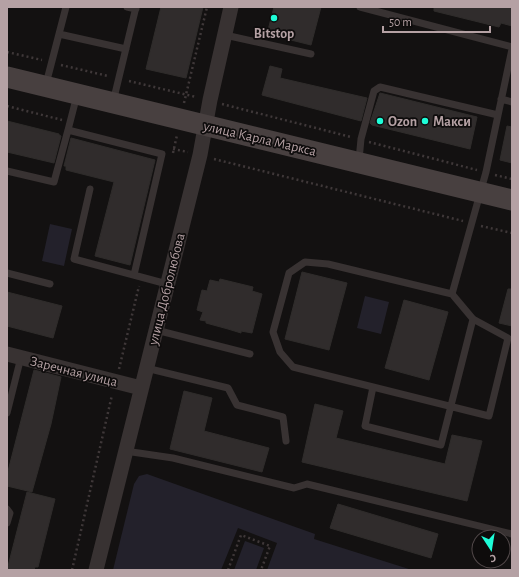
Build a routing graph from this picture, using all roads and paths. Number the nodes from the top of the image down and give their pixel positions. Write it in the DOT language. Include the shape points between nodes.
graph roads {
  1 [pos="66,7"];
  2 [pos="127,7"];
  3 [pos="231,7"];
  4 [pos="360,7"];
  5 [pos="136,8"];
  6 [pos="59,34"];
  7 [pos="225,36"];
  8 [pos="512,48"];
  9 [pos="126,49"];
  10 [pos="7,52"];
  11 [pos="311,54"];
  12 [pos="52,63"];
  13 [pos="7,77"];
  14 [pos="119,79"];
  15 [pos="46,86"];
  16 [pos="77,94"];
  17 [pos="210,100"];
  18 [pos="501,100"];
  19 [pos="512,102"];
  20 [pos="113,103"];
  21 [pos="7,106"];
  22 [pos="498,115"];
  23 [pos="70,122"];
  24 [pos="205,125"];
  25 [pos="68,130"];
  26 [pos="361,139"];
  27 [pos="166,147"];
  28 [pos="200,155"];
  29 [pos="358,162"];
  30 [pos="7,171"];
  31 [pos="512,179"];
  32 [pos="483,182"];
  33 [pos="90,189"];
  34 [pos="512,200"];
  35 [pos="472,223"];
  36 [pos="512,234"];
  37 [pos="7,273"];
  38 [pos="134,275"];
  39 [pos="50,284"];
  40 [pos="167,284"];
  41 [pos="452,294"];
  42 [pos="473,319"];
  43 [pos="156,330"];
  44 [pos="250,354"];
  45 [pos="14,355"];
  46 [pos="146,368"];
  47 [pos="141,388"];
  48 [pos="373,388"];
  49 [pos="451,406"];
  50 [pos="7,413"];
  51 [pos="286,441"];
  52 [pos="125,451"];
  53 [pos="7,509"];
  54 [pos="7,523"];
  55 [pos="512,534"];
  56 [pos="96,570"];
  57 [pos="228,570"];
  58 [pos="261,570"];
  1 -- 6 [label="lane"];
  2 -- 5 [label="lane"];
  3 -- 7 [label="street, улица Добролюбова"];
  4 -- 8 [label="lane"];
  5 -- 9 [label="lane"];
  6 -- 9 [label="lane"];
  6 -- 12 [label="lane"];
  7 -- 11 [label="lane"];
  7 -- 17 [label="street, улица Добролюбова"];
  8 -- 18 [label="lane"];
  9 -- 14 [label="lane"];
  10 -- 12 [label="path"];
  12 -- 14 [label="path"];
  12 -- 15 [label="lane"];
  13 -- 15 [label="street, улица Карла Маркса"];
  14 -- 17 [label="path"];
  14 -- 20 [label="lane"];
  15 -- 16 [label="street, улица Карла Маркса"];
  16 -- 20 [label="street, улица Карла Маркса"];
  16 -- 23 [label="lane"];
  17 -- 24 [label="street, улица Добролюбова"];
  17 -- 26 [label="path"];
  18 -- 19 [label="lane"];
  18 -- 22 [label="lane"];
  20 -- 24 [label="street, улица Карла Маркса"];
  21 -- 23 [label="path"];
  22 -- 26 [label="lane" via="380,87 374,90"];
  22 -- 32 [label="lane"];
  23 -- 25 [label="lane"];
  24 -- 28 [label="street, улица Добролюбова"];
  24 -- 29 [label="street, улица Карла Маркса"];
  25 -- 30 [label="lane" via="54,182"];
  25 -- 38 [label="lane" via="162,154"];
  26 -- 29 [label="lane"];
  26 -- 32 [label="path"];
  27 -- 28 [label="path"];
  28 -- 35 [label="path"];
  28 -- 40 [label="street, улица Добролюбова"];
  29 -- 32 [label="street, улица Карла Маркса"];
  31 -- 32 [label="path"];
  32 -- 34 [label="street, улица Карла Маркса"];
  32 -- 35 [label="lane"];
  33 -- 38 [label="lane" via="74,259"];
  35 -- 36 [label="path"];
  35 -- 41 [label="lane"];
  37 -- 39 [label="lane"];
  38 -- 40 [label="lane"];
  40 -- 43 [label="street, улица Добролюбова"];
  41 -- 42 [label="lane"];
  41 -- 48 [label="lane" via="328,264 305,262 289,273 273,332 280,352 293,367"];
  42 -- 49 [label="lane"];
  42 -- 49 [label="lane" via="508,338 489,416"];
  43 -- 44 [label="lane"];
  43 -- 46 [label="street, улица Добролюбова"];
  45 -- 47 [label="street, Заречная улица"];
  45 -- 50 [label="lane"];
  46 -- 47 [label="street, улица Добролюбова"];
  46 -- 51 [label="lane" via="228,388 237,405 283,417"];
  47 -- 52 [label="street, улица Добролюбова"];
  48 -- 49 [label="lane"];
  48 -- 49 [label="lane" via="365,426 433,443 441,444"];
  52 -- 55 [label="lane" via="173,458 294,488 307,484"];
  52 -- 56 [label="street, улица Добролюбова"];
  53 -- 54 [label="lane" via="10,513"];
  57 -- 58 [label="path" via="241,535 270,546"];
}
